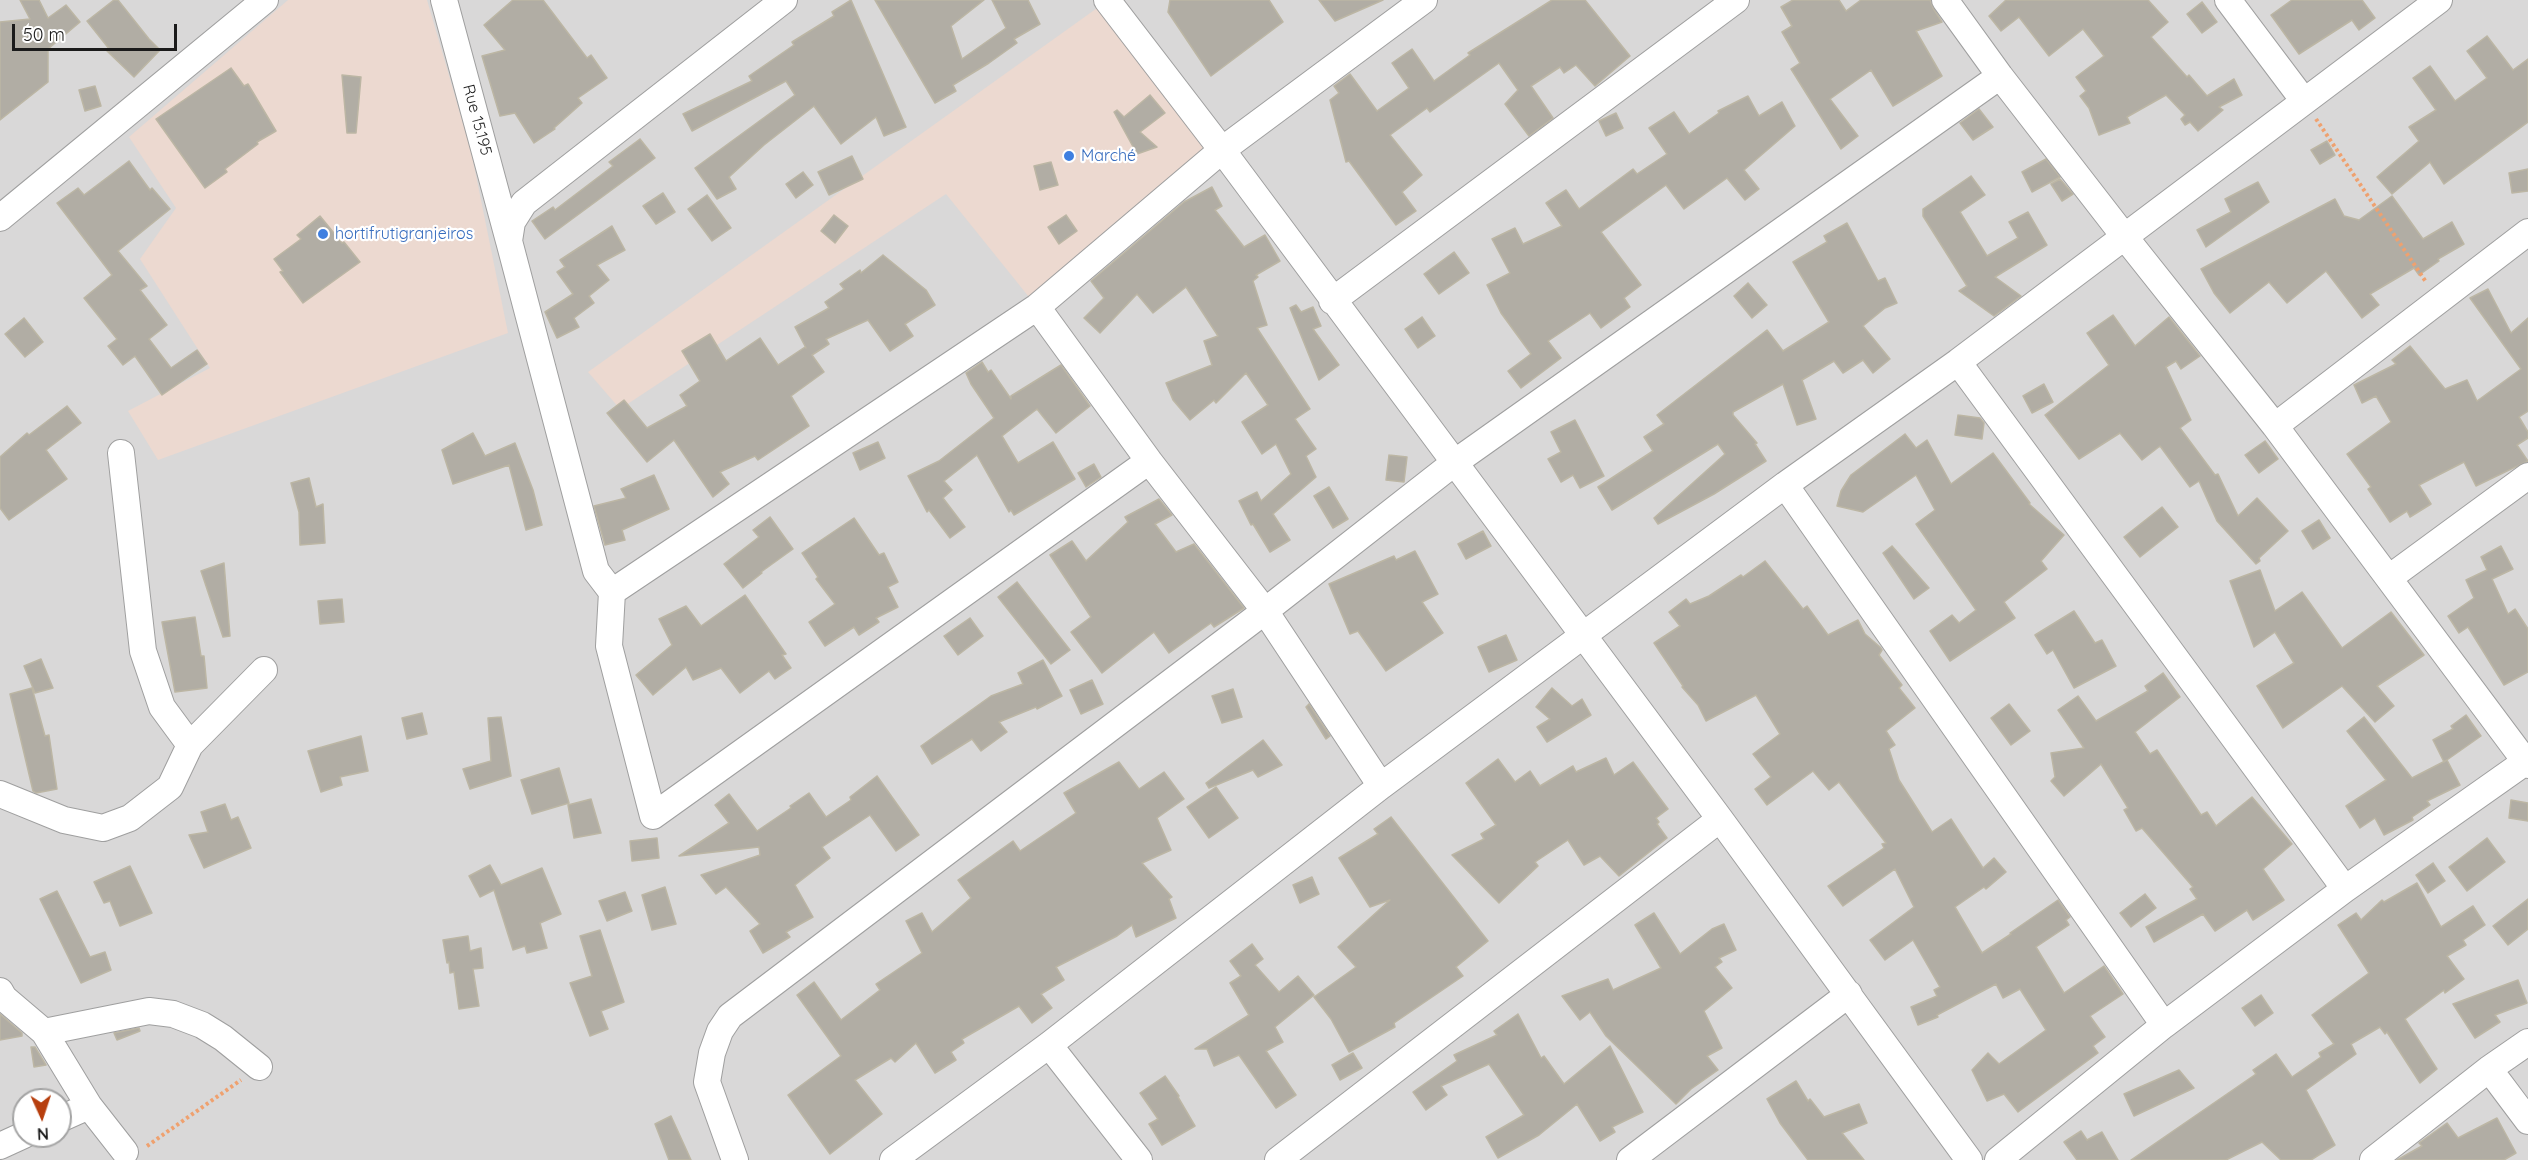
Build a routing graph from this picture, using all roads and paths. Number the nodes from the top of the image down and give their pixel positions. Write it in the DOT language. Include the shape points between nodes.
graph roads {
  1 [pos="265,0"];
  2 [pos="444,0"];
  3 [pos="784,0"];
  4 [pos="1107,0"];
  5 [pos="1424,0"];
  6 [pos="1736,0"];
  7 [pos="1945,0"];
  8 [pos="2228,0"];
  9 [pos="2439,0"];
  10 [pos="2000,75"];
  11 [pos="2304,101"];
  12 [pos="1222,150"];
  13 [pos="0,218"];
  14 [pos="2528,232"];
  15 [pos="2124,236"];
  16 [pos="509,241"];
  17 [pos="2438,300"];
  18 [pos="1332,301"];
  19 [pos="1037,307"];
  20 [pos="1958,362"];
  21 [pos="2275,426"];
  22 [pos="121,453"];
  23 [pos="1149,461"];
  24 [pos="1454,463"];
  25 [pos="2528,476"];
  26 [pos="1785,485"];
  27 [pos="2389,578"];
  28 [pos="612,592"];
  29 [pos="1265,611"];
  30 [pos="1582,635"];
  31 [pos="264,670"];
  32 [pos="190,745"];
  33 [pos="2527,762"];
  34 [pos="1381,786"];
  35 [pos="0,794"];
  36 [pos="1720,819"];
  37 [pos="2344,889"];
  38 [pos="1849,994"];
  39 [pos="1,996"];
  40 [pos="2164,1025"];
  41 [pos="44,1032"];
  42 [pos="2528,1042"];
  43 [pos="1049,1045"];
  44 [pos="259,1067"];
  45 [pos="2489,1069"];
  46 [pos="89,1106"];
  47 [pos="72,1114"];
  48 [pos="2528,1121"];
  49 [pos="125,1152"];
  50 [pos="735,1160"];
  51 [pos="893,1160"];
  52 [pos="1139,1160"];
  53 [pos="1278,1160"];
  54 [pos="1630,1160"];
  55 [pos="1969,1160"];
  56 [pos="1998,1160"];
  57 [pos="2373,1160"];
  1 -- 13 [label="street"];
  2 -- 16 [label="street, Rue 15.195"];
  3 -- 16 [label="street" via="524,203 512,222"];
  4 -- 12 [label="street"];
  5 -- 12 [label="street"];
  6 -- 18 [label="street"];
  7 -- 10 [label="street"];
  8 -- 11 [label="street"];
  9 -- 11 [label="street"];
  10 -- 15 [label="street"];
  10 -- 24 [label="street"];
  11 -- 15 [label="street"];
  11 -- 17 [label="path"];
  12 -- 18 [label="street"];
  12 -- 19 [label="street"];
  14 -- 17 [label="street"];
  15 -- 20 [label="street"];
  15 -- 21 [label="street"];
  16 -- 28 [label="street, Rue 15.195" via="596,571"];
  17 -- 21 [label="street"];
  18 -- 24 [label="street"];
  19 -- 23 [label="street"];
  19 -- 28 [label="street"];
  20 -- 26 [label="street"];
  20 -- 37 [label="street"];
  21 -- 27 [label="street"];
  22 -- 32 [label="street" via="143,651 162,707"];
  23 -- 28 [label="street" via="652,816 609,646"];
  23 -- 29 [label="street"];
  24 -- 29 [label="street"];
  24 -- 30 [label="street"];
  25 -- 27 [label="street"];
  26 -- 30 [label="street"];
  26 -- 40 [label="street"];
  27 -- 33 [label="street"];
  29 -- 34 [label="street"];
  29 -- 50 [label="street" via="730,1016 712,1053 707,1082"];
  30 -- 34 [label="street"];
  30 -- 36 [label="street"];
  31 -- 32 [label="street"];
  32 -- 35 [label="street" via="170,787 130,818 103,828 64,820"];
  33 -- 37 [label="street"];
  34 -- 43 [label="street"];
  36 -- 38 [label="street"];
  36 -- 53 [label="street"];
  37 -- 40 [label="street"];
  38 -- 54 [label="street"];
  38 -- 55 [label="street"];
  39 -- 41 [label="street"];
  40 -- 56 [label="street"];
  41 -- 44 [label="street" via="149,1011 173,1014 202,1025"];
  41 -- 46 [label="street"];
  42 -- 45 [label="street"];
  43 -- 51 [label="street"];
  43 -- 52 [label="street"];
  44 -- 49 [label="path" via="150,1145"];
  45 -- 48 [label="street"];
  45 -- 57 [label="street"];
  46 -- 47 [label="street"];
  46 -- 49 [label="street"];
}
